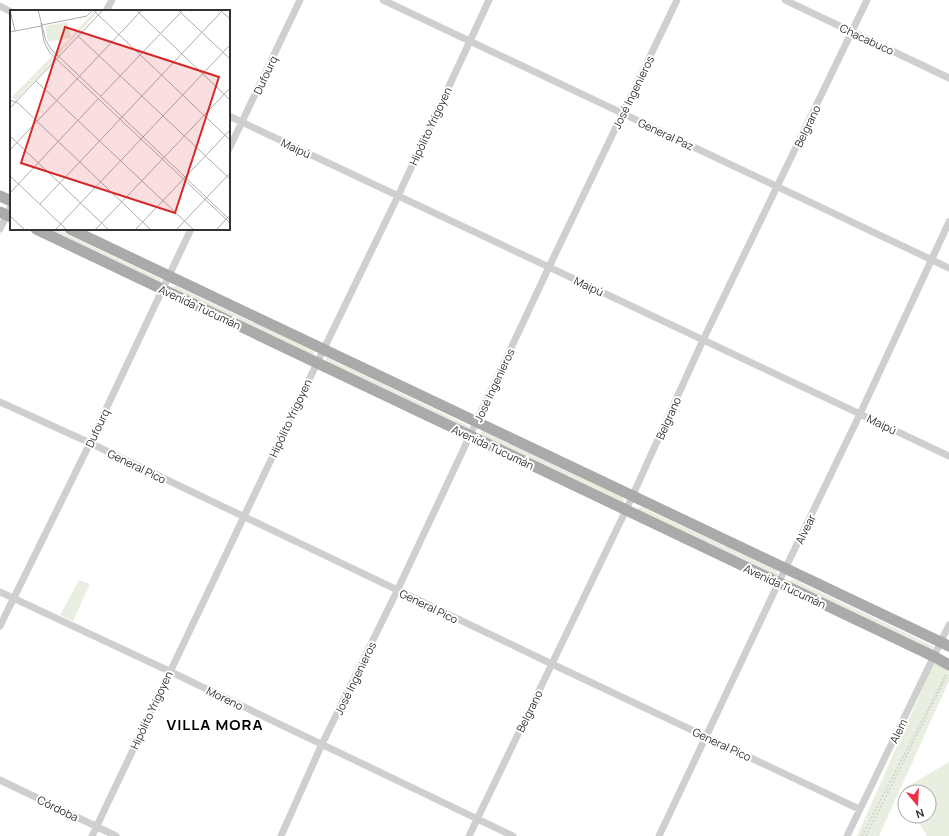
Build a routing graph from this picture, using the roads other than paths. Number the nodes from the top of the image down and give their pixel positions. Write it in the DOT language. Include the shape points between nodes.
graph roads {
  1 [pos="112,0"];
  2 [pos="300,0"];
  3 [pos="383,0"];
  4 [pos="489,0"];
  5 [pos="678,0"];
  6 [pos="785,0"];
  7 [pos="867,0"];
  8 [pos="0,6"];
  9 [pos="107,10"];
  10 [pos="10,11"];
  11 [pos="852,32"];
  12 [pos="469,42"];
  13 [pos="949,78"];
  14 [pos="623,113"];
  15 [pos="230,116"];
  16 [pos="242,122"];
  17 [pos="230,147"];
  18 [pos="778,187"];
  19 [pos="0,196"];
  20 [pos="398,196"];
  21 [pos="10,201"];
  22 [pos="7,213"];
  23 [pos="949,222"];
  24 [pos="0,229"];
  25 [pos="38,230"];
  26 [pos="72,230"];
  27 [pos="191,230"];
  28 [pos="931,260"];
  29 [pos="549,267"];
  30 [pos="949,268"];
  31 [pos="168,276"];
  32 [pos="162,289"];
  33 [pos="703,340"];
  34 [pos="323,350"];
  35 [pos="317,363"];
  36 [pos="0,402"];
  37 [pos="860,414"];
  38 [pos="477,423"];
  39 [pos="470,436"];
  40 [pos="90,443"];
  41 [pos="949,456"];
  42 [pos="632,496"];
  43 [pos="626,510"];
  44 [pos="243,517"];
  45 [pos="785,569"];
  46 [pos="779,583"];
  47 [pos="397,591"];
  48 [pos="0,592"];
  49 [pos="13,599"];
  50 [pos="0,626"];
  51 [pos="949,626"];
  52 [pos="945,645"];
  53 [pos="934,657"];
  54 [pos="552,664"];
  55 [pos="949,667"];
  56 [pos="169,671"];
  57 [pos="706,737"];
  58 [pos="322,744"];
  59 [pos="0,780"];
  60 [pos="859,809"];
  61 [pos="477,819"];
  62 [pos="97,827"];
  63 [pos="92,836"];
  64 [pos="116,836"];
  65 [pos="281,836"];
  66 [pos="469,836"];
  67 [pos="514,836"];
  68 [pos="660,836"];
  69 [pos="847,836"];
  1 -- 9 [label="street"];
  2 -- 16 [label="street, Dufourq"];
  3 -- 12 [label="street, General Paz"];
  4 -- 12 [label="street, Hipólito Yrigoyen"];
  5 -- 14 [label="street, José Ingenieros"];
  6 -- 11 [label="street, Chacabuco"];
  7 -- 11 [label="street, Belgrano"];
  8 -- 10 [label="street"];
  11 -- 13 [label="street, Chacabuco"];
  11 -- 18 [label="street, Belgrano"];
  12 -- 14 [label="street, General Paz"];
  12 -- 20 [label="street, Hipólito Yrigoyen"];
  14 -- 18 [label="street, General Paz"];
  14 -- 29 [label="street, José Ingenieros"];
  15 -- 16 [label="street, Maipú"];
  16 -- 17 [label="street, Dufourq"];
  16 -- 20 [label="street, Maipú"];
  18 -- 28 [label="street, General Paz"];
  18 -- 33 [label="street, Belgrano"];
  19 -- 21 [label="main road"];
  20 -- 29 [label="street, Maipú"];
  20 -- 34 [label="street, Hipólito Yrigoyen"];
  22 -- 24 [label="street"];
  23 -- 28 [label="street, Alvear"];
  25 -- 32 [label="main road, Avenida Tucumán"];
  26 -- 31 [label="main road, Avenida Tucumán"];
  27 -- 31 [label="street, Dufourq"];
  28 -- 30 [label="street, General Paz"];
  28 -- 37 [label="street, Alvear"];
  29 -- 33 [label="street, Maipú"];
  29 -- 38 [label="street, José Ingenieros"];
  31 -- 32 [label="street, Dufourq"];
  31 -- 34 [label="main road, Avenida Tucumán"];
  32 -- 35 [label="main road, Avenida Tucumán"];
  32 -- 40 [label="street, Dufourq"];
  33 -- 37 [label="street, Maipú"];
  33 -- 42 [label="street, Belgrano"];
  34 -- 35 [label="street, Hipólito Yrigoyen"];
  34 -- 38 [label="main road, Avenida Tucumán"];
  35 -- 39 [label="main road, Avenida Tucumán"];
  35 -- 44 [label="street, Hipólito Yrigoyen"];
  36 -- 40 [label="street, General Pico"];
  37 -- 41 [label="street, Maipú"];
  37 -- 45 [label="street, Alvear"];
  38 -- 39 [label="street, José Ingenieros"];
  38 -- 42 [label="main road, Avenida Tucumán"];
  39 -- 43 [label="main road, Avenida Tucumán"];
  39 -- 47 [label="street, José Ingenieros"];
  40 -- 44 [label="street, General Pico"];
  40 -- 49 [label="street, Dufourq"];
  42 -- 43 [label="street, Belgrano"];
  42 -- 45 [label="main road, Avenida Tucumán"];
  43 -- 46 [label="main road, Avenida Tucumán"];
  43 -- 54 [label="street, Belgrano"];
  44 -- 47 [label="street, General Pico"];
  44 -- 56 [label="street, Hipólito Yrigoyen"];
  45 -- 46 [label="street, Alvear"];
  45 -- 52 [label="main road, Avenida Tucumán"];
  46 -- 53 [label="main road, Avenida Tucumán"];
  46 -- 57 [label="street, Alvear"];
  47 -- 54 [label="street, General Pico"];
  47 -- 58 [label="street, José Ingenieros"];
  48 -- 49 [label="street, Moreno"];
  49 -- 50 [label="street, Dufourq"];
  49 -- 56 [label="street, Moreno"];
  51 -- 52 [label="street, Alem"];
  52 -- 53 [label="street, Alem"];
  53 -- 55 [label="main road, Avenida Tucumán"];
  53 -- 60 [label="street, Alem"];
  54 -- 57 [label="street, General Pico"];
  54 -- 61 [label="street, Belgrano"];
  56 -- 58 [label="street, Moreno"];
  56 -- 62 [label="street, Hipólito Yrigoyen"];
  57 -- 60 [label="street, General Pico"];
  57 -- 68 [label="street, Alvear"];
  58 -- 61 [label="street, Moreno"];
  58 -- 65 [label="street, José Ingenieros"];
  59 -- 62 [label="street, Córdoba"];
  60 -- 69 [label="street, Alem"];
  61 -- 66 [label="street, Belgrano"];
  61 -- 67 [label="street, Moreno"];
  62 -- 63 [label="street, Hipólito Yrigoyen"];
  62 -- 64 [label="street, Córdoba"];
}
